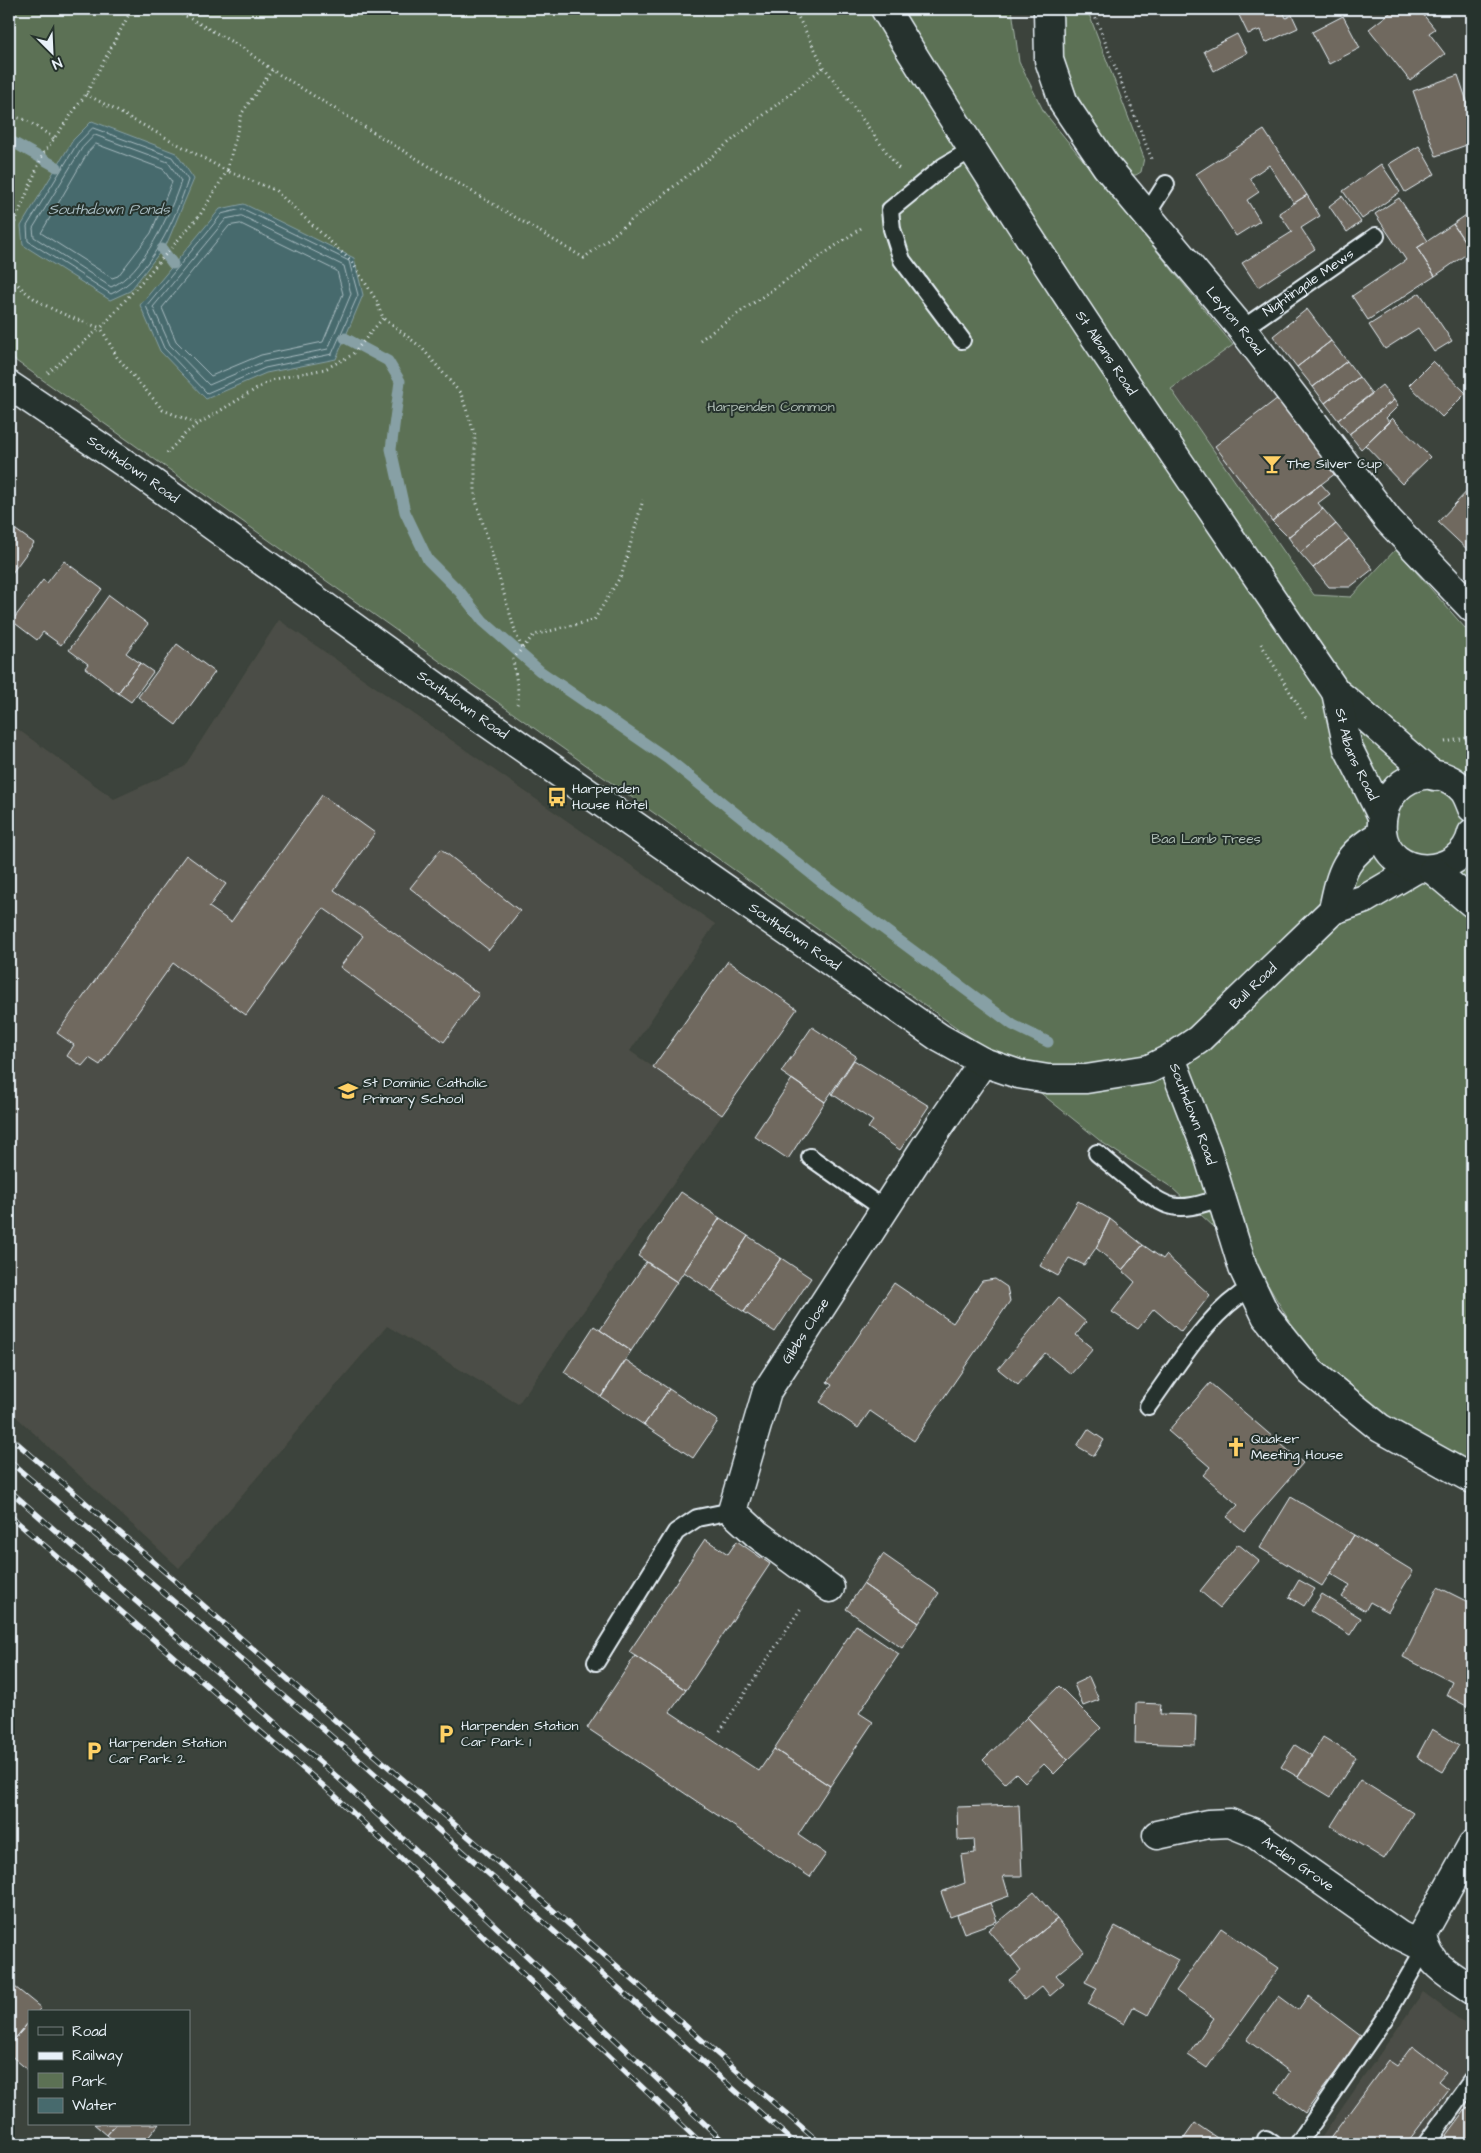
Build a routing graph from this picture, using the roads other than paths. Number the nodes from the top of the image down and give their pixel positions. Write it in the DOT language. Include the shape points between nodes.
graph roads {
  1 [pos="885,9"];
  2 [pos="1048,9"];
  3 [pos="971,150"];
  4 [pos="1166,184"];
  5 [pos="1147,214"];
  6 [pos="1376,236"];
  7 [pos="1242,329"];
  8 [pos="962,340"];
  9 [pos="17,390"];
  10 [pos="1472,608"];
  11 [pos="1336,692"];
  12 [pos="1434,776"];
  13 [pos="1470,794"];
  14 [pos="1382,825"];
  15 [pos="1472,833"];
  16 [pos="1424,869"];
  17 [pos="1472,903"];
  18 [pos="1332,910"];
  19 [pos="1171,1058"];
  20 [pos="983,1062"];
  21 [pos="1097,1153"];
  22 [pos="810,1157"];
  23 [pos="1221,1198"];
  24 [pos="885,1210"];
  25 [pos="1252,1287"];
  26 [pos="1148,1406"];
  27 [pos="1472,1479"];
  28 [pos="732,1511"];
  29 [pos="825,1584"];
  30 [pos="596,1662"];
  31 [pos="1157,1835"];
  32 [pos="1472,1845"];
  33 [pos="1424,1948"];
  34 [pos="1472,1990"];
  35 [pos="1472,2080"];
  36 [pos="1298,2144"];
  37 [pos="1426,2144"];
  1 -- 3 [label="street, St Albans Road"];
  2 -- 5 [label="street, Leyton Road" via="1049,60 1064,104 1106,166"];
  3 -- 8 [label="lane" via="944,166 890,210 902,260"];
  3 -- 11 [label="street, St Albans Road" via="1108,358"];
  4 -- 5 [label="lane"];
  5 -- 7 [label="street, Leyton Road"];
  6 -- 7 [label="lane, Nightingale Mews"];
  7 -- 10 [label="street, Leyton Road" via="1388,520"];
  9 -- 20 [label="street, Southdown Road" via="940,1038"];
  11 -- 12 [label="street, St Albans Road"];
  11 -- 14 [label="street, St Albans Road" via="1348,748"];
  12 -- 13 [label="street, St Albans Road" via="1451,780"];
  12 -- 14 [label="street, St Albans Road" via="1415,776 1398,785 1387,798"];
  14 -- 16 [label="street, St Albans Road" via="1390,850 1402,862"];
  14 -- 18 [label="street" via="1341,872"];
  15 -- 16 [label="street" via="1461,855 1449,863"];
  16 -- 17 [label="street, St Albans Road"];
  16 -- 18 [label="street, Bull Road" via="1365,899"];
  18 -- 19 [label="street, Bull Road" via="1198,1040"];
  19 -- 20 [label="street, Southdown Road" via="1149,1069 1086,1078 1018,1074"];
  19 -- 23 [label="street, Southdown Road"];
  20 -- 24 [label="street, Gibbs Close"];
  21 -- 23 [label="lane" via="1171,1206 1187,1207"];
  22 -- 24 [label="lane"];
  23 -- 25 [label="street, Southdown Road"];
  24 -- 28 [label="street, Gibbs Close" via="767,1391"];
  25 -- 26 [label="lane" via="1233,1298 1214,1317"];
  25 -- 27 [label="street, Southdown Road" via="1266,1316 1311,1372 1380,1428"];
  28 -- 29 [label="street" via="757,1534"];
  28 -- 30 [label="lane" via="697,1518 676,1532"];
  31 -- 33 [label="street, Arden Grove" via="1208,1824 1230,1823 1252,1832 1398,1935"];
  32 -- 33 [label="street" via="1428,1922 1423,1933"];
  33 -- 34 [label="street, Arden Grove" via="1434,1964"];
  33 -- 36 [label="lane" via="1384,2019"];
  35 -- 37 [label="lane"];
}
